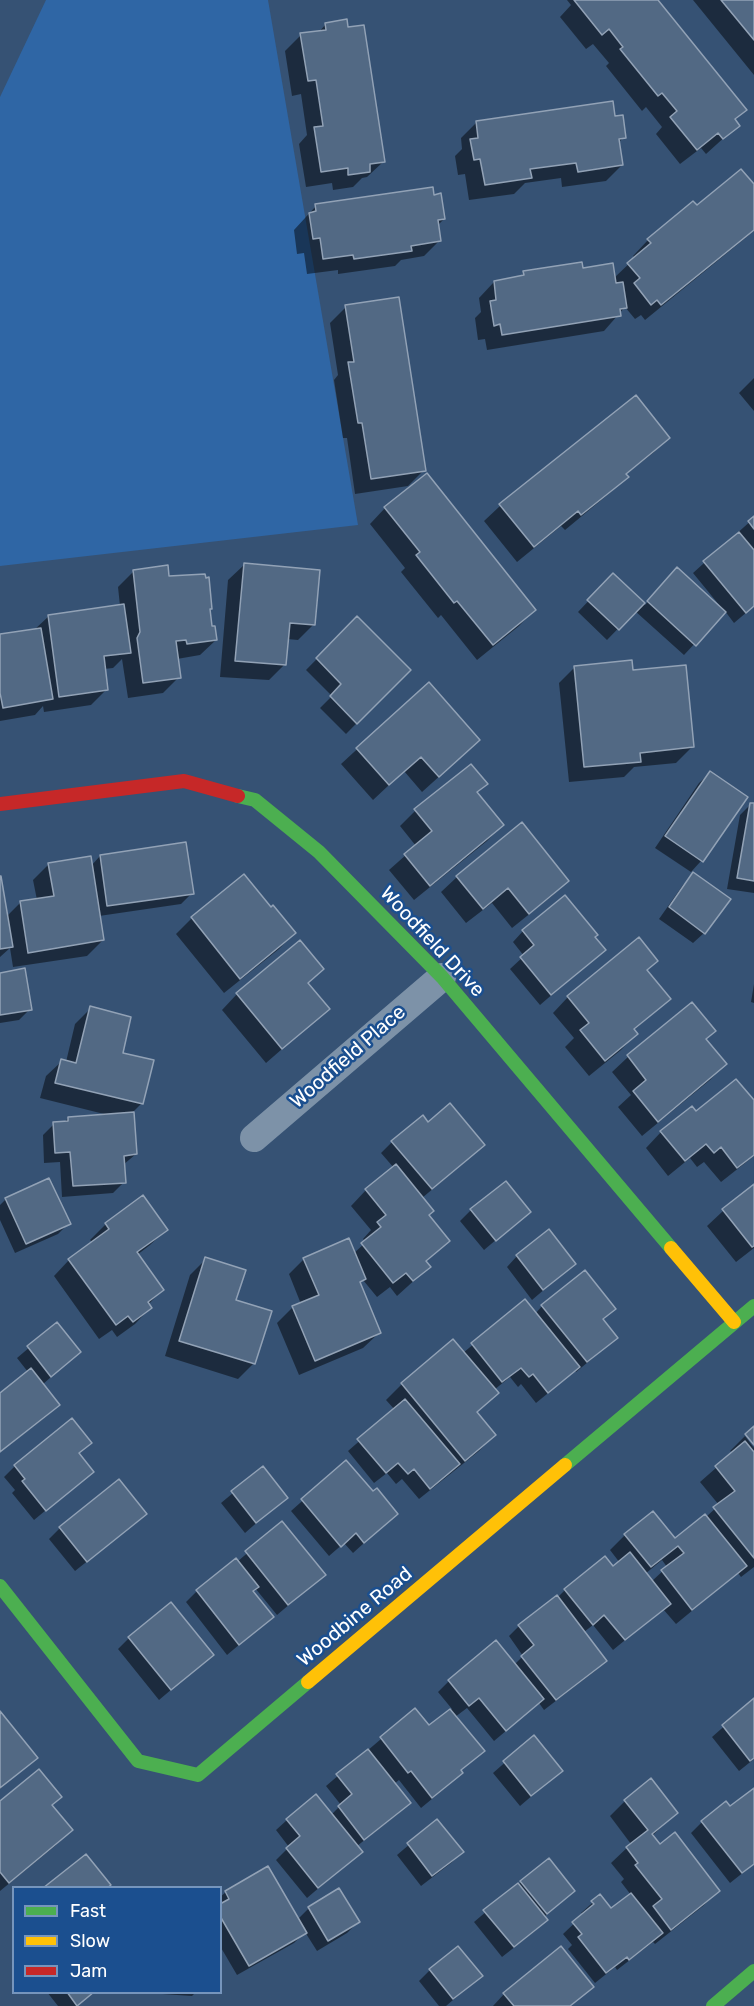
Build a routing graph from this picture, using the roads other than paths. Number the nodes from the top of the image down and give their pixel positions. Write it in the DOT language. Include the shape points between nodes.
graph roads {
  1 [pos="0,804"];
  2 [pos="442,977"];
  3 [pos="254,1138"];
  4 [pos="754,1306"];
  5 [pos="734,1322"];
  6 [pos="0,1586"];
  7 [pos="754,1971"];
  8 [pos="713,2006"];
  1 -- 2 [label="street, Woodfield Drive" via="184,781 255,800 320,852"];
  2 -- 3 [label="street, Woodfield Place"];
  2 -- 5 [label="street, Woodfield Drive"];
  4 -- 5 [label="street, Woodbine Road"];
  5 -- 6 [label="street, Woodbine Road" via="198,1775 138,1761"];
  7 -- 8 [label="street"];
}
